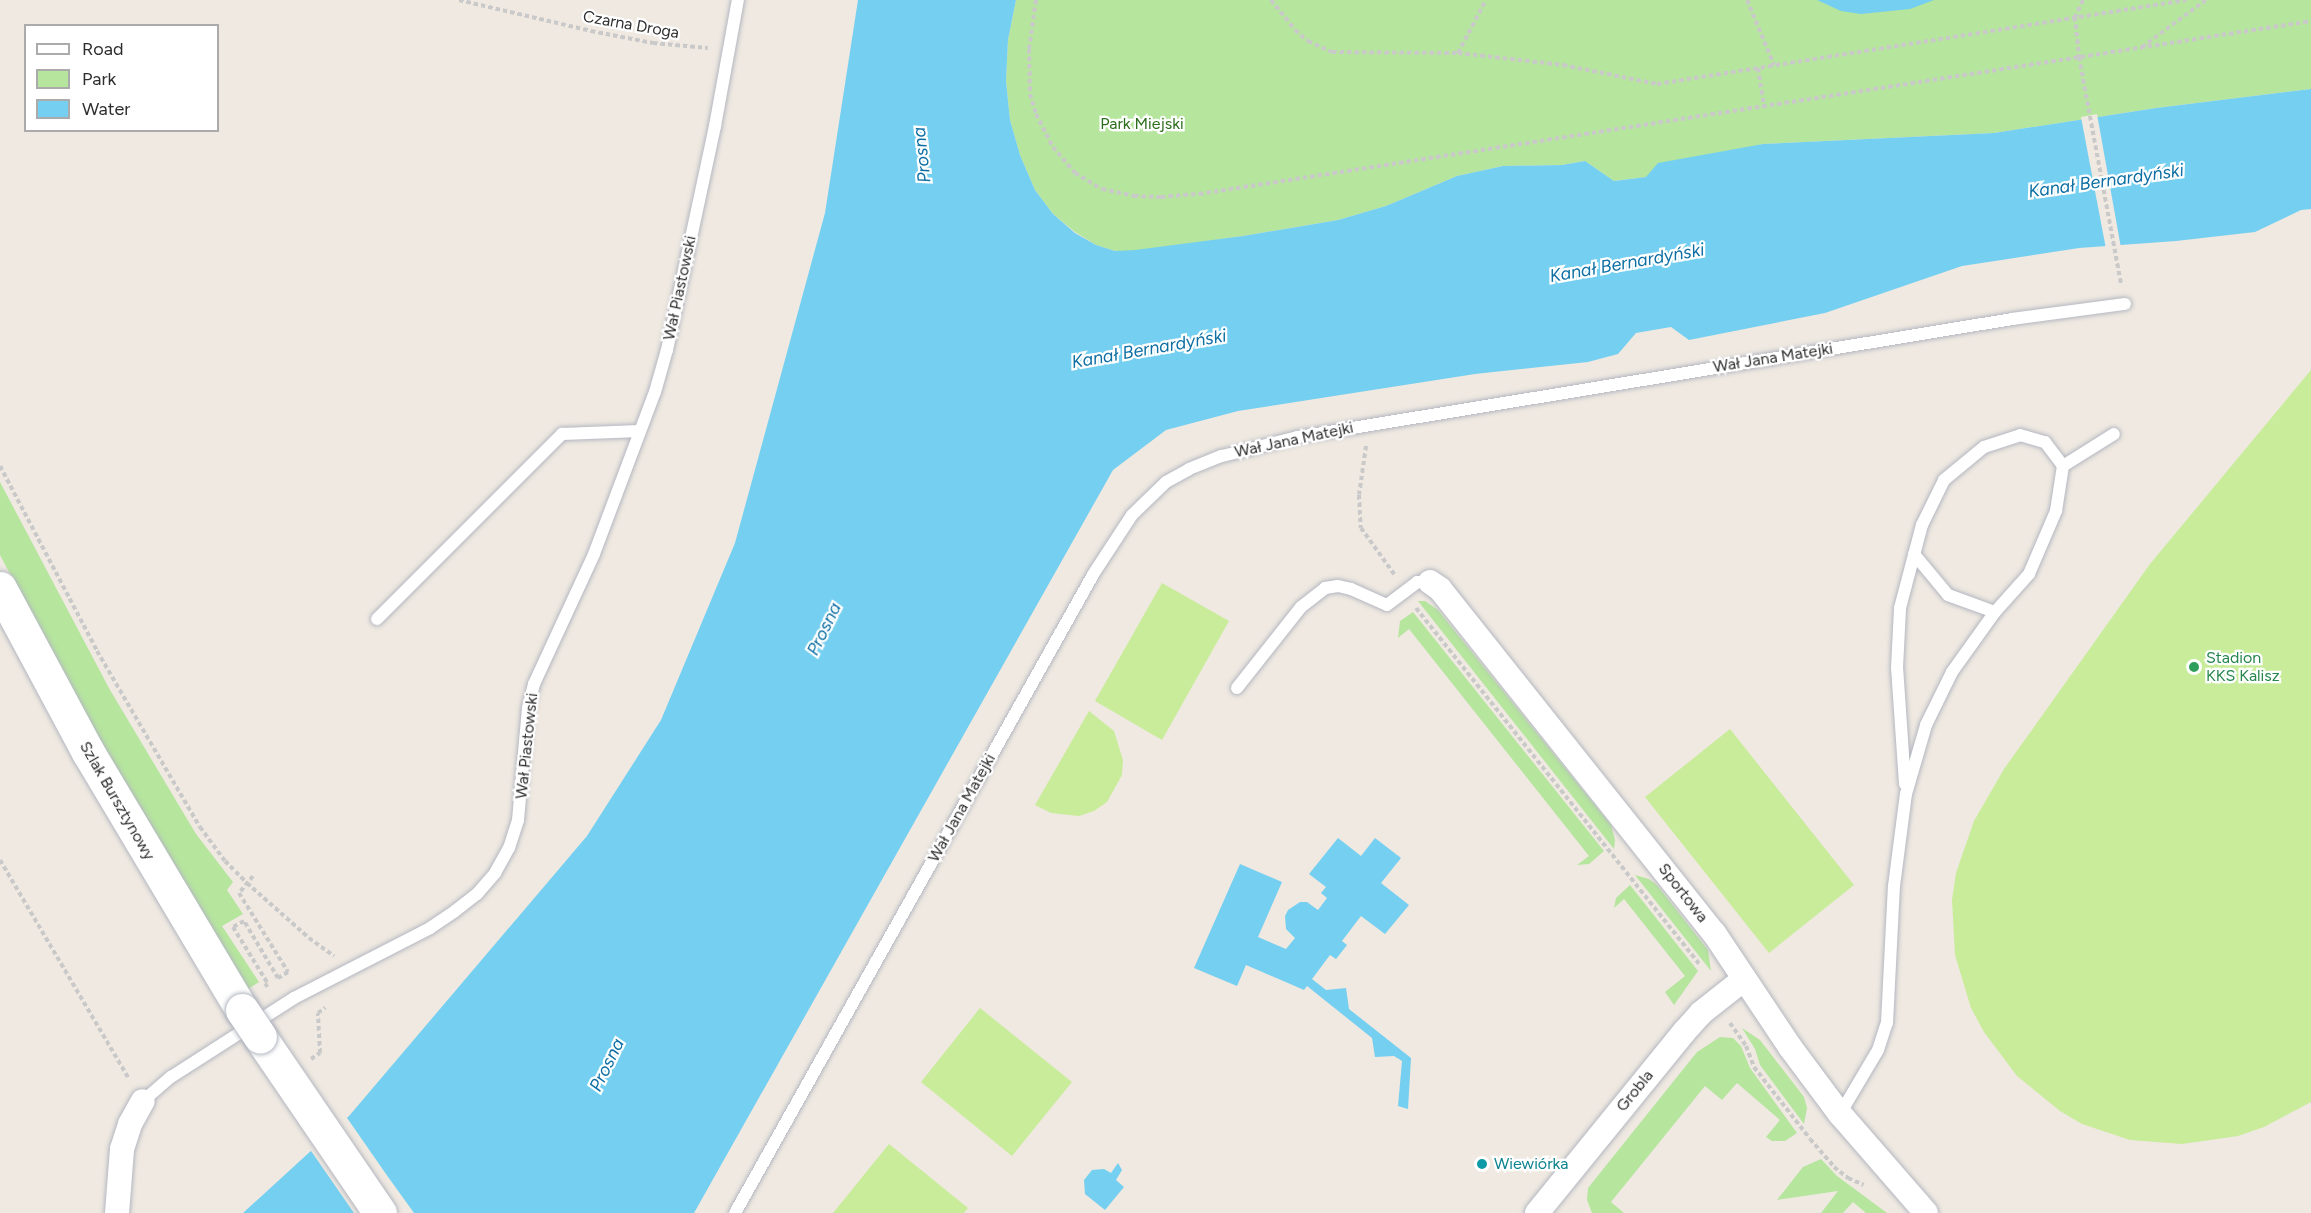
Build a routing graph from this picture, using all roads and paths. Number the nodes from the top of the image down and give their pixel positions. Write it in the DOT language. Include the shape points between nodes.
graph roads {
  1 [pos="459,0"];
  2 [pos="738,0"];
  3 [pos="1036,0"];
  4 [pos="1271,0"];
  5 [pos="1486,0"];
  6 [pos="1747,0"];
  7 [pos="2083,0"];
  8 [pos="2186,0"];
  9 [pos="2206,0"];
  10 [pos="2075,17"];
  11 [pos="2311,21"];
  12 [pos="2142,47"];
  13 [pos="730,51"];
  14 [pos="1458,53"];
  15 [pos="2079,57"];
  16 [pos="1774,65"];
  17 [pos="1758,68"];
  18 [pos="1764,106"];
  19 [pos="2121,284"];
  20 [pos="2125,304"];
  21 [pos="1369,425"];
  22 [pos="640,431"];
  23 [pos="2114,434"];
  24 [pos="0,466"];
  25 [pos="2063,466"];
  26 [pos="1914,554"];
  27 [pos="1430,582"];
  28 [pos="0,588"];
  29 [pos="1406,591"];
  30 [pos="1995,612"];
  31 [pos="377,619"];
  32 [pos="1237,688"];
  33 [pos="1906,794"];
  34 [pos="0,860"];
  35 [pos="253,876"];
  36 [pos="247,883"];
  37 [pos="351,968"];
  38 [pos="1744,979"];
  39 [pos="250,1000"];
  40 [pos="1715,1000"];
  41 [pos="331,1004"];
  42 [pos="305,1063"];
  43 [pos="143,1101"];
  44 [pos="1840,1114"];
  45 [pos="1871,1188"];
  46 [pos="117,1213"];
  47 [pos="380,1213"];
  48 [pos="735,1213"];
  49 [pos="1537,1213"];
  50 [pos="1926,1213"];
  1 -- 13 [label="path, Czarna Droga" via="654,43"];
  2 -- 13 [label="lane, Wał Piastowski"];
  3 -- 18 [label="path" via="1029,75 1030,94 1042,128 1075,173 1102,189 1134,196 1199,194"];
  4 -- 14 [label="path" via="1302,35 1332,52"];
  5 -- 14 [label="path"];
  6 -- 16 [label="path"];
  7 -- 10 [label="path"];
  8 -- 10 [label="path"];
  9 -- 12 [label="path"];
  10 -- 15 [label="path"];
  10 -- 16 [label="path"];
  11 -- 12 [label="path"];
  12 -- 15 [label="path"];
  13 -- 22 [label="lane, Wał Piastowski" via="667,350"];
  14 -- 17 [label="path" via="1563,65 1657,84"];
  15 -- 18 [label="path"];
  15 -- 19 [label="path"];
  16 -- 17 [label="path"];
  17 -- 18 [label="path"];
  20 -- 21 [label="lane, Wał Jana Matejki" via="2012,319"];
  21 -- 29 [label="path" via="1359,495 1361,528"];
  21 -- 48 [label="lane, Wał Jana Matejki" via="1298,436 1222,456 1166,482 1132,515 1094,573"];
  22 -- 31 [label="lane" via="562,434"];
  22 -- 37 [label="lane, Wał Piastowski" via="594,554 534,684 528,708 518,820 509,848 495,873 455,912"];
  23 -- 25 [label="lane"];
  24 -- 36 [label="path" via="97,651 173,783 225,861"];
  25 -- 26 [label="lane" via="2044,442 2020,435 1984,447 1944,480 1922,525"];
  25 -- 30 [label="lane" via="2056,511 2029,574"];
  26 -- 30 [label="lane" via="1948,595"];
  26 -- 33 [label="lane" via="1900,608 1897,668"];
  27 -- 29 [label="lane" via="1417,582"];
  27 -- 38 [label="street, Sportowa" via="1440,589 1714,933"];
  28 -- 39 [label="main road, Szlak Bursztynowy" via="88,752"];
  29 -- 32 [label="lane" via="1387,604 1351,589 1325,588 1301,607"];
  29 -- 40 [label="path" via="1703,969"];
  30 -- 33 [label="lane" via="1952,672 1926,725"];
  33 -- 44 [label="lane" via="1894,886 1887,1023 1878,1050"];
  34 -- 43 [label="path" via="95,1026"];
  35 -- 36 [label="path"];
  36 -- 37 [label="path" via="309,938"];
  36 -- 39 [label="path" via="239,893 288,972 278,978 244,921 234,927 268,984"];
  37 -- 43 [label="lane, Wał Piastowski" via="228,1040 171,1077"];
  38 -- 40 [label="street, Grobla"];
  38 -- 44 [label="street, Sportowa"];
  39 -- 47 [label="main road, Szlak Bursztynowy, bridge" via="260,1037"];
  40 -- 45 [label="path" via="1746,1046 1754,1067 1810,1139 1834,1167"];
  40 -- 49 [label="street, Grobla" via="1684,1032"];
  41 -- 42 [label="path" via="318,1014 320,1053"];
  43 -- 46 [label="street, Wał Piastowski" via="122,1149"];
  44 -- 50 [label="street, Sportowa"];
}
